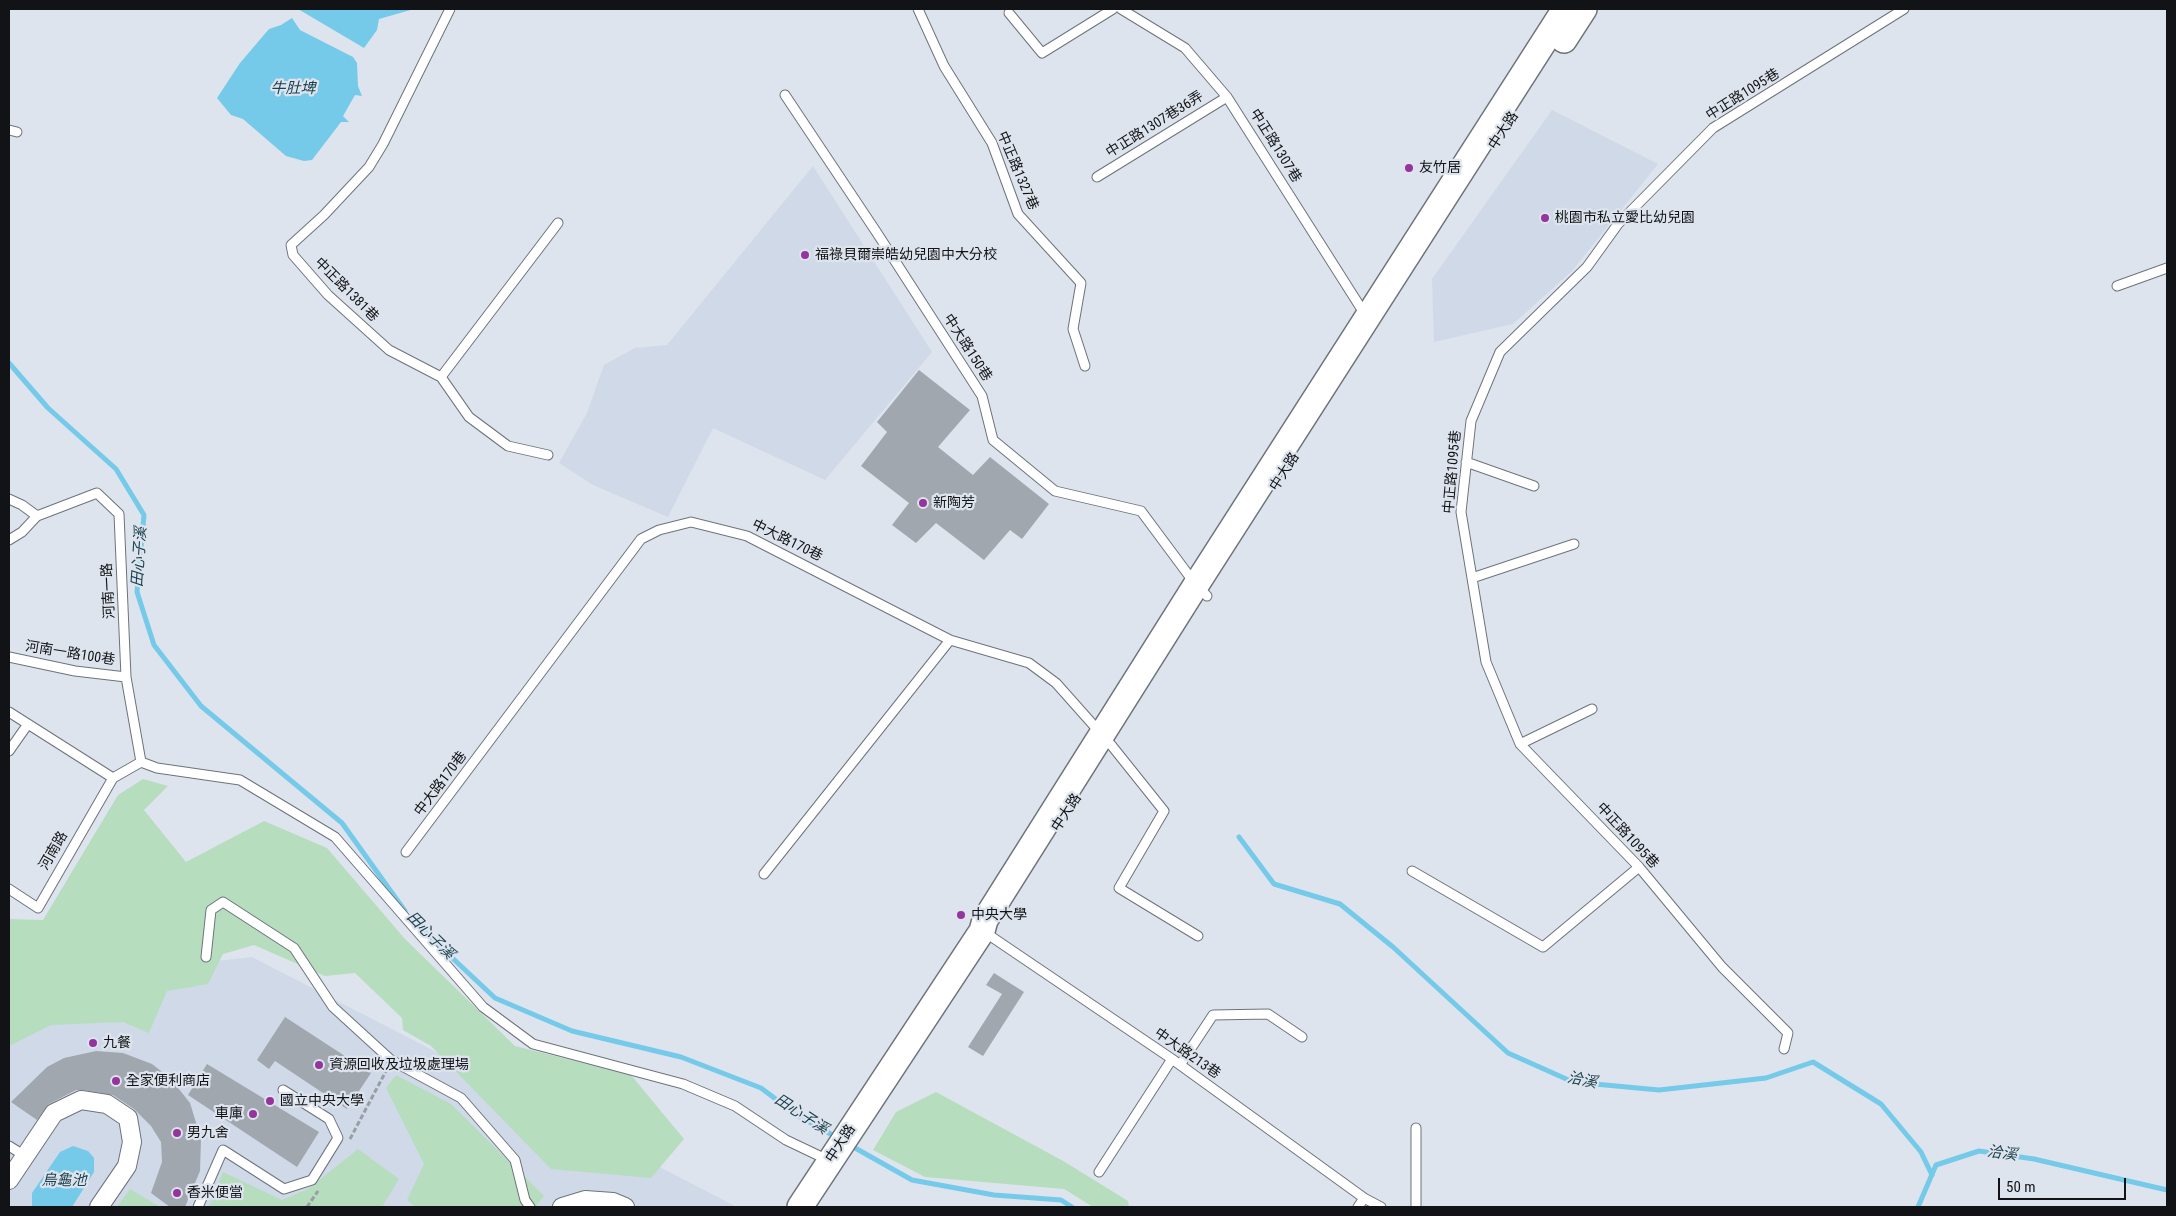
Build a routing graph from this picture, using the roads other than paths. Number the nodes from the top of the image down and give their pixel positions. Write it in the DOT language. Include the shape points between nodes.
graph roads {
  1 [pos="450,9"];
  2 [pos="918,9"];
  3 [pos="1113,9"];
  4 [pos="1120,9"];
  5 [pos="1565,9"];
  6 [pos="1584,9"];
  7 [pos="1904,9"];
  8 [pos="1009,13"];
  9 [pos="785,95"];
  10 [pos="1227,97"];
  11 [pos="1097,178"];
  12 [pos="558,223"];
  13 [pos="2167,268"];
  14 [pos="2117,286"];
  15 [pos="1372,323"];
  16 [pos="1085,366"];
  17 [pos="441,377"];
  18 [pos="548,455"];
  19 [pos="1466,462"];
  20 [pos="1534,486"];
  21 [pos="9,499"];
  22 [pos="37,516"];
  23 [pos="9,540"];
  24 [pos="1574,544"];
  25 [pos="1472,578"];
  26 [pos="1201,591"];
  27 [pos="950,640"];
  28 [pos="9,657"];
  29 [pos="126,677"];
  30 [pos="1592,709"];
  31 [pos="9,712"];
  32 [pos="28,724"];
  33 [pos="1107,741"];
  34 [pos="1520,744"];
  35 [pos="9,751"];
  36 [pos="141,762"];
  37 [pos="112,778"];
  38 [pos="406,852"];
  39 [pos="1638,867"];
  40 [pos="1412,871"];
  41 [pos="764,874"];
  42 [pos="9,888"];
  43 [pos="982,931"];
  44 [pos="1198,936"];
  45 [pos="206,957"];
  46 [pos="1302,1037"];
  47 [pos="1784,1050"];
  48 [pos="1172,1059"];
  49 [pos="1180,1065"];
  50 [pos="283,1090"];
  51 [pos="1416,1128"];
  52 [pos="9,1146"];
  53 [pos="25,1156"];
  54 [pos="832,1157"];
  55 [pos="1099,1172"];
  56 [pos="9,1180"];
  57 [pos="1364,1198"];
  58 [pos="99,1207"];
  59 [pos="198,1207"];
  60 [pos="530,1207"];
  61 [pos="562,1207"];
  62 [pos="625,1207"];
  63 [pos="800,1207"];
  64 [pos="1358,1207"];
  65 [pos="1380,1207"];
  66 [pos="1416,1207"];
  1 -- 17 [label="lane, 中正路1381巷" via="369,167 292,245 293,255 328,295 389,350"];
  2 -- 16 [label="lane, 中正路1327巷" via="944,66 992,143 1018,214 1081,283 1073,329"];
  3 -- 8 [label="lane" via="1042,53"];
  4 -- 10 [label="lane, 中正路1307巷" via="1185,48"];
  5 -- 15 [label="street"];
  6 -- 15 [label="street, 中大路"];
  7 -- 19 [label="lane, 中正路1095巷" via="1713,128 1618,224 1587,267 1500,352 1471,421"];
  9 -- 26 [label="lane, 中大路150巷" via="982,396 993,440 1055,491 1141,510"];
  10 -- 11 [label="lane, 中正路1307巷36弄"];
  10 -- 15 [label="lane, 中正路1307巷"];
  12 -- 17 [label="lane"];
  13 -- 14 [label="lane"];
  15 -- 26 [label="street, 中大路"];
  17 -- 18 [label="lane, 中正路1381巷" via="469,417 508,446"];
  19 -- 20 [label="lane"];
  19 -- 25 [label="lane, 中正路1095巷" via="1461,512"];
  21 -- 22 [label="lane"];
  22 -- 23 [label="lane"];
  22 -- 29 [label="lane, 河南一路" via="97,493 119,514"];
  24 -- 25 [label="lane"];
  25 -- 34 [label="lane, 中正路1095巷" via="1486,662"];
  26 -- 33 [label="street, 中大路"];
  27 -- 33 [label="lane, 中大路170巷" via="1029,663 1056,683"];
  27 -- 38 [label="lane, 中大路170巷" via="748,536 691,522 659,530 642,539"];
  27 -- 41 [label="lane"];
  28 -- 29 [label="lane, 河南一路100巷" via="75,671"];
  29 -- 36 [label="lane, 河南一路"];
  30 -- 34 [label="lane"];
  31 -- 32 [label="lane"];
  32 -- 35 [label="lane"];
  32 -- 37 [label="lane"];
  33 -- 43 [label="street, 中大路" via="985,920"];
  33 -- 44 [label="lane, 中大路170巷" via="1164,811 1119,888"];
  34 -- 39 [label="lane, 中正路1095巷"];
  36 -- 37 [label="lane"];
  36 -- 54 [label="lane" via="157,768 240,780 334,837 484,1007 533,1044 682,1084 735,1106 786,1140"];
  37 -- 42 [label="lane, 河南路" via="38,908"];
  39 -- 40 [label="lane" via="1543,947"];
  39 -- 47 [label="lane, 中正路1095巷" via="1722,967 1788,1033"];
  43 -- 48 [label="lane, 中大路213巷"];
  43 -- 54 [label="street, 中大路"];
  45 -- 60 [label="lane" via="211,910 223,902 294,948 333,1007 391,1060 461,1098 515,1160 525,1200"];
  46 -- 49 [label="lane" via="1268,1014 1213,1015"];
  48 -- 49 [label="lane, 中大路213巷"];
  48 -- 55 [label="lane"];
  49 -- 57 [label="lane, 中大路213巷"];
  50 -- 59 [label="lane" via="329,1119 338,1138 312,1180 284,1189 223,1150"];
  51 -- 66 [label="lane"];
  52 -- 53 [label="lane"];
  53 -- 56 [label="street"];
  53 -- 58 [label="street" via="54,1113 80,1100 107,1104 128,1118 132,1142 127,1166"];
  54 -- 63 [label="street, 中大路"];
  57 -- 64 [label="lane"];
  57 -- 65 [label="lane, 中大路213巷"];
  61 -- 62 [label="street" via="585,1200 613,1202"];
}
